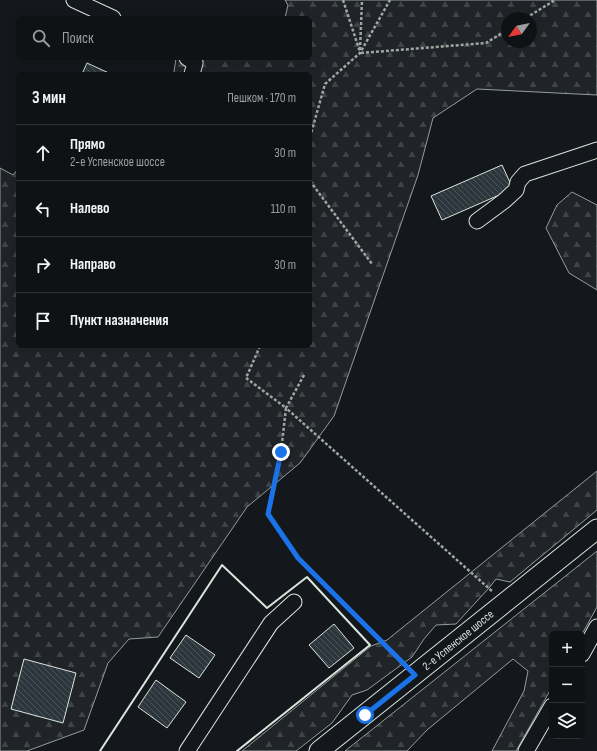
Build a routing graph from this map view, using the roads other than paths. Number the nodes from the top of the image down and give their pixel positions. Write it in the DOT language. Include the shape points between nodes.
graph roads {
  1 [pos="74,0"];
  2 [pos="109,16"];
  3 [pos="190,60"];
  4 [pos="193,72"];
  5 [pos="597,150"];
  6 [pos="477,221"];
  7 [pos="597,529"];
  8 [pos="294,602"];
  9 [pos="597,627"];
  10 [pos="585,649"];
  11 [pos="549,711"];
  12 [pos="188,751"];
  13 [pos="319,751"];
  14 [pos="526,751"];
  1 -- 2 [label="street"];
  3 -- 4 [label="street" via="195,63"];
  5 -- 6 [label="street" via="525,174 518,182 516,190"];
  7 -- 13 [label="main road, 2-е Успенское шоссе"];
  8 -- 12 [label="street" via="271,623"];
  9 -- 10 [label="street"];
  11 -- 14 [label="street"];
}
